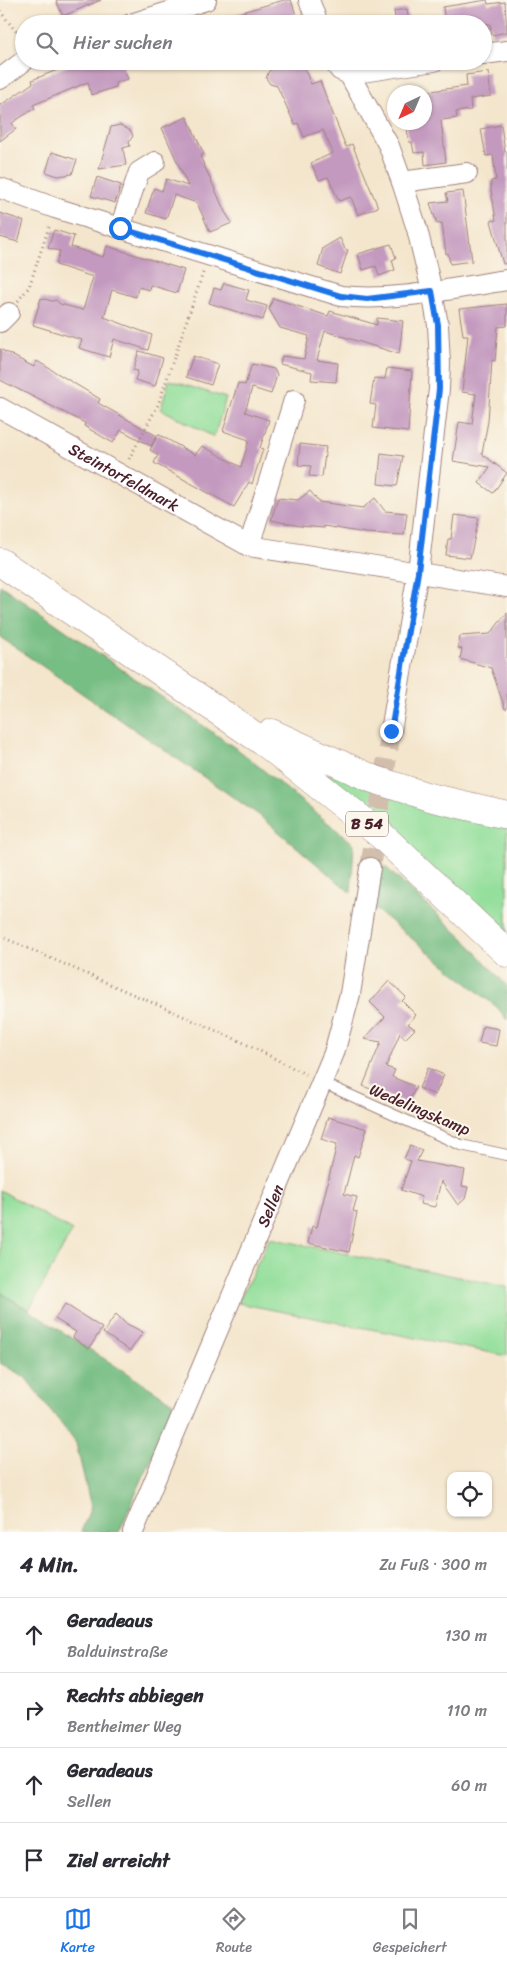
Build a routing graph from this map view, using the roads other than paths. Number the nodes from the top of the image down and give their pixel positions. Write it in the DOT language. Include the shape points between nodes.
graph roads {
  1 [pos="206,0"];
  2 [pos="309,0"];
  3 [pos="164,6"];
  4 [pos="148,15"];
  5 [pos="315,15"];
  6 [pos="507,51"];
  7 [pos="492,53"];
  8 [pos="15,67"];
  9 [pos="343,70"];
  10 [pos="0,79"];
  11 [pos="155,162"];
  12 [pos="467,173"];
  13 [pos="402,182"];
  14 [pos="0,188"];
  15 [pos="120,228"];
  16 [pos="507,280"];
  17 [pos="432,291"];
  18 [pos="294,400"];
  19 [pos="0,408"];
  20 [pos="249,546"];
  21 [pos="0,562"];
  22 [pos="418,572"];
  23 [pos="507,587"];
  24 [pos="217,708"];
  25 [pos="391,731"];
  26 [pos="507,815"];
  27 [pos="370,868"];
  28 [pos="507,953"];
  29 [pos="323,1083"];
  30 [pos="507,1155"];
  31 [pos="133,1532"];
  1 -- 3 [label="street"];
  2 -- 5 [label="street"];
  3 -- 4 [label="street"];
  6 -- 7 [label="street"];
  8 -- 10 [label="street"];
  9 -- 13 [label="street" via="389,146"];
  11 -- 15 [label="street" via="139,172"];
  12 -- 13 [label="street"];
  13 -- 17 [label="street"];
  14 -- 15 [label="street"];
  15 -- 17 [label="street" via="341,296 367,299"];
  16 -- 17 [label="street"];
  17 -- 22 [label="street" via="438,325 439,389"];
  18 -- 20 [label="street"];
  19 -- 20 [label="street, Steintorfeldmark"];
  20 -- 22 [label="street, Steintorfeldmark"];
  21 -- 24 [label="highway, B 54"];
  22 -- 23 [label="street, Steintorfeldmark"];
  22 -- 25 [label="street"];
  24 -- 26 [label="highway" via="373,779 429,797"];
  24 -- 28 [label="highway, B 54" via="356,815"];
  27 -- 29 [label="street, Sellen" via="348,1001"];
  29 -- 30 [label="lane, Wedelingskamp" via="461,1145"];
  29 -- 31 [label="street, Sellen"];
}
